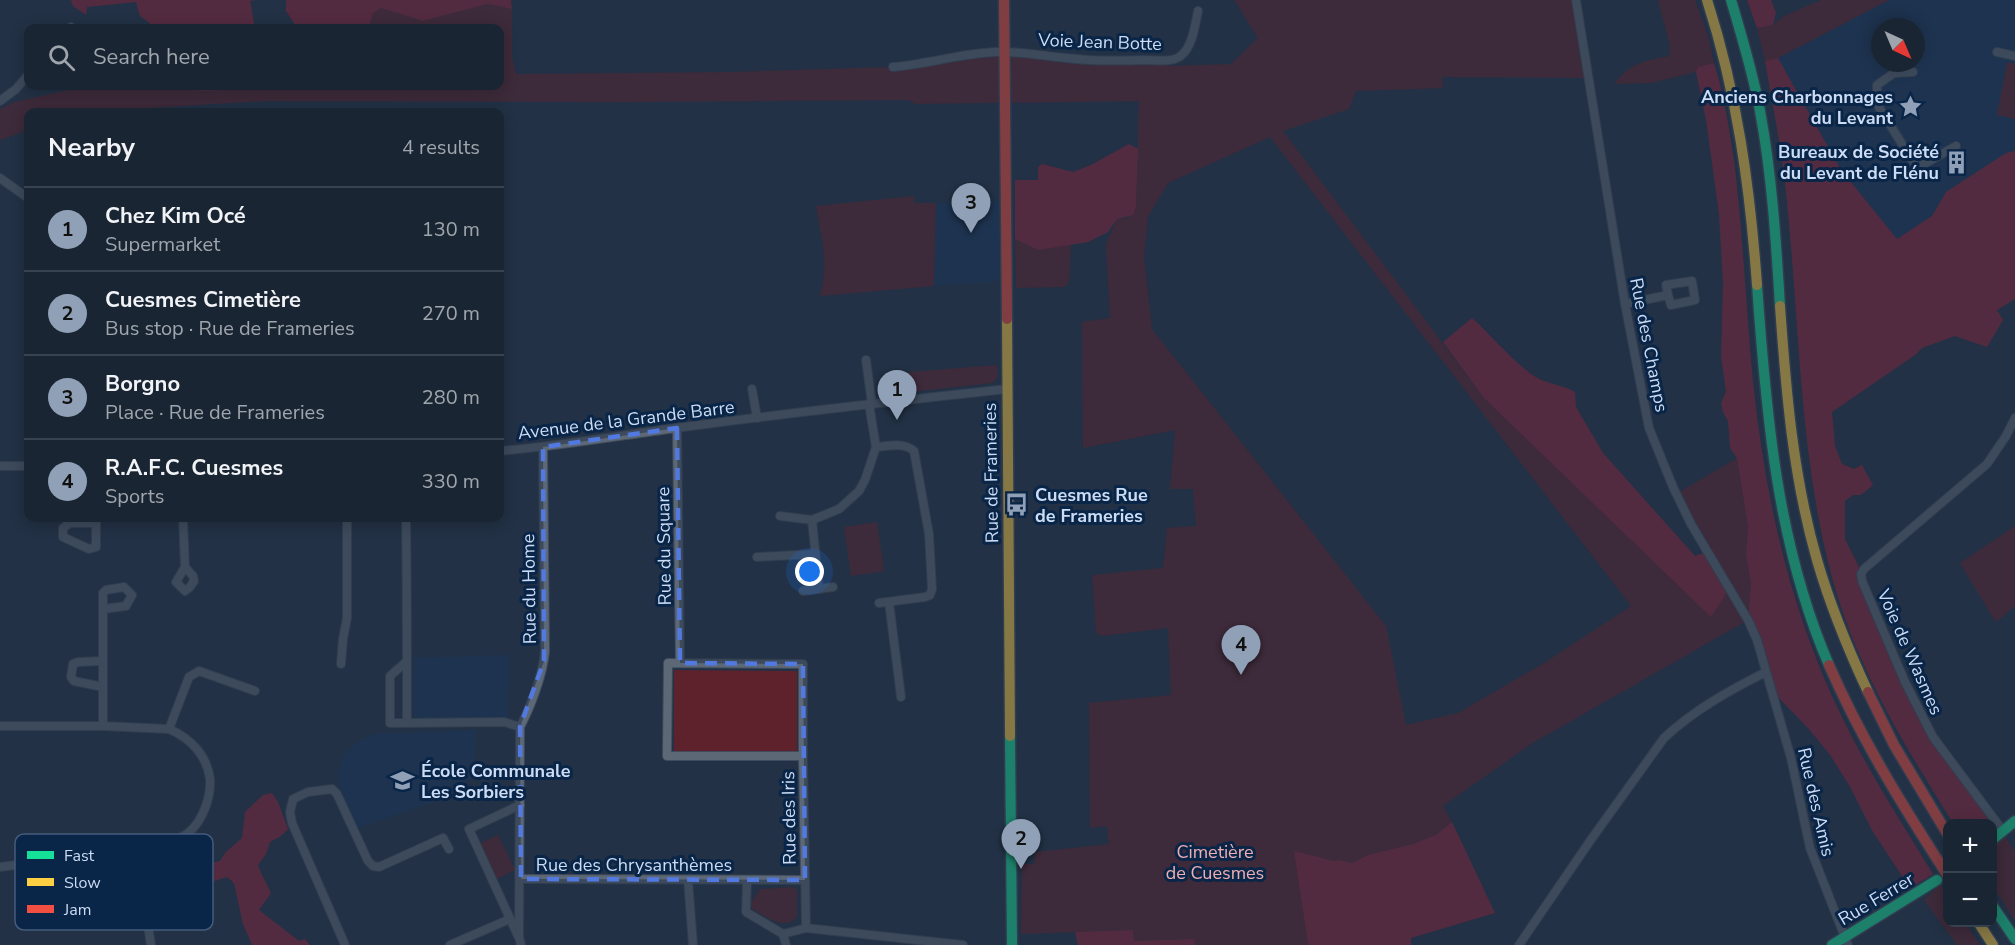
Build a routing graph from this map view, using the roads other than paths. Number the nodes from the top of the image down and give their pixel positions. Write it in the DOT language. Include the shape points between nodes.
graph roads {
  1 [pos="1004,0"];
  2 [pos="1576,0"];
  3 [pos="1707,0"];
  4 [pos="1731,0"];
  5 [pos="1198,11"];
  6 [pos="1004,52"];
  7 [pos="1996,52"];
  8 [pos="2015,56"];
  9 [pos="893,67"];
  10 [pos="1913,72"];
  11 [pos="24,80"];
  12 [pos="0,101"];
  13 [pos="1956,146"];
  14 [pos="0,178"];
  15 [pos="24,195"];
  16 [pos="1668,295"];
  17 [pos="1625,304"];
  18 [pos="866,360"];
  19 [pos="752,389"];
  20 [pos="1007,389"];
  21 [pos="870,404"];
  22 [pos="757,418"];
  23 [pos="2015,418"];
  24 [pos="677,428"];
  25 [pos="543,447"];
  26 [pos="876,447"];
  27 [pos="504,451"];
  28 [pos="0,466"];
  29 [pos="24,466"];
  30 [pos="780,516"];
  31 [pos="812,520"];
  32 [pos="79,522"];
  33 [pos="96,522"];
  34 [pos="183,522"];
  35 [pos="347,522"];
  36 [pos="406,522"];
  37 [pos="815,554"];
  38 [pos="757,557"];
  39 [pos="185,567"];
  40 [pos="833,587"];
  41 [pos="819,589"];
  42 [pos="803,591"];
  43 [pos="879,603"];
  44 [pos="889,603"];
  45 [pos="103,609"];
  46 [pos="407,661"];
  47 [pos="103,662"];
  48 [pos="680,663"];
  49 [pos="341,664"];
  50 [pos="1766,672"];
  51 [pos="103,687"];
  52 [pos="255,691"];
  53 [pos="901,697"];
  54 [pos="407,723"];
  55 [pos="0,726"];
  56 [pos="104,726"];
  57 [pos="520,727"];
  58 [pos="169,729"];
  59 [pos="803,756"];
  60 [pos="520,805"];
  61 [pos="2015,821"];
  62 [pos="1943,828"];
  63 [pos="2003,831"];
  64 [pos="185,834"];
  65 [pos="1997,836"];
  66 [pos="449,849"];
  67 [pos="15,865"];
  68 [pos="0,867"];
  69 [pos="1942,878"];
  70 [pos="520,879"];
  71 [pos="688,880"];
  72 [pos="805,880"];
  73 [pos="747,881"];
  74 [pos="1997,912"];
  75 [pos="510,919"];
  76 [pos="1981,927"];
  77 [pos="806,928"];
  78 [pos="149,930"];
  79 [pos="783,934"];
  80 [pos="2015,939"];
  81 [pos="1847,940"];
  82 [pos="520,941"];
  83 [pos="151,945"];
  84 [pos="345,945"];
  85 [pos="450,945"];
  86 [pos="693,945"];
  87 [pos="786,945"];
  88 [pos="963,945"];
  89 [pos="1012,945"];
  90 [pos="1519,945"];
  91 [pos="1832,945"];
  92 [pos="1993,945"];
  1 -- 6 [label="main road, Rue de Frameries"];
  2 -- 17 [label="street, Rue des Champs"];
  3 -- 69 [label="main road" via="1729,73 1746,169 1766,411 1791,552 1839,687"];
  4 -- 62 [label="main road" via="1761,117 1794,454 1813,546 1841,636 1860,678"];
  5 -- 6 [label="street, Voie Jean Botte" via="1189,44 1175,59 1068,59"];
  6 -- 9 [label="street, Voie Jean Botte"];
  6 -- 20 [label="main road, Rue de Frameries"];
  7 -- 8 [label="street"];
  10 -- 13 [label="street" via="1894,73 1876,85 1877,104 1917,168"];
  11 -- 12 [label="street"];
  14 -- 15 [label="street"];
  16 -- 17 [label="street"];
  17 -- 50 [label="street, Rue des Champs" via="1649,428 1691,524 1748,620"];
  18 -- 21 [label="street"];
  19 -- 22 [label="street, Avenue de la Grande Barre"];
  20 -- 21 [label="street, Avenue de la Grande Barre"];
  20 -- 89 [label="main road, Rue de Frameries"];
  21 -- 22 [label="street, Avenue de la Grande Barre"];
  21 -- 26 [label="street"];
  22 -- 24 [label="street, Avenue de la Grande Barre"];
  23 -- 63 [label="street, Voie de Wasmes" via="1987,464 1861,574 1905,682 1933,737"];
  24 -- 25 [label="street, Avenue de la Grande Barre"];
  24 -- 48 [label="street, Rue du Square"];
  25 -- 27 [label="street, Avenue de la Grande Barre"];
  25 -- 57 [label="street, Rue du Home" via="545,651"];
  26 -- 31 [label="street" via="859,491 839,509"];
  26 -- 44 [label="street" via="902,445 914,452 929,534 930,595"];
  28 -- 29 [label="street"];
  30 -- 31 [label="street"];
  31 -- 37 [label="street"];
  32 -- 33 [label="street" via="63,528 63,537 89,549 96,547"];
  34 -- 39 [label="street"];
  35 -- 49 [label="street" via="347,618"];
  36 -- 46 [label="street"];
  37 -- 38 [label="street"];
  37 -- 41 [label="street"];
  40 -- 41 [label="street"];
  41 -- 42 [label="street"];
  43 -- 44 [label="street"];
  44 -- 53 [label="street"];
  45 -- 47 [label="street"];
  46 -- 54 [label="street"];
  46 -- 54 [label="street" via="390,676 390,723"];
  47 -- 51 [label="street"];
  47 -- 51 [label="street" via="78,662 71,669 74,681"];
  48 -- 59 [label="street, Rue des Iris" via="803,664"];
  48 -- 59 [label="street" via="668,663 667,756"];
  50 -- 81 [label="street, Rue des Amis" via="1791,758 1810,848"];
  50 -- 90 [label="street" via="1729,690 1664,738"];
  51 -- 56 [label="street"];
  52 -- 58 [label="street" via="199,671 189,678"];
  54 -- 57 [label="street" via="504,722"];
  55 -- 56 [label="street"];
  56 -- 58 [label="street"];
  57 -- 60 [label="street"];
  58 -- 64 [label="street" via="195,745 209,775 208,800 198,821"];
  59 -- 72 [label="street, Rue des Iris"];
  60 -- 70 [label="street"];
  60 -- 75 [label="street" via="469,829"];
  61 -- 63 [label="main road"];
  63 -- 65 [label="main road"];
  66 -- 84 [label="street" via="443,838 379,867 373,866 332,789 308,792 293,799 292,823"];
  67 -- 68 [label="street"];
  69 -- 81 [label="main road, Rue Ferrer"];
  70 -- 71 [label="street, Rue des Chrysanthèmes"];
  70 -- 82 [label="street"];
  71 -- 73 [label="street, Rue des Chrysanthèmes"];
  71 -- 86 [label="street"];
  72 -- 73 [label="street, Rue des Chrysanthèmes"];
  72 -- 77 [label="street"];
  73 -- 79 [label="street, Rue des Chrysanthèmes" via="746,912"];
  74 -- 80 [label="main road"];
  75 -- 82 [label="street"];
  75 -- 85 [label="street"];
  76 -- 92 [label="main road"];
  77 -- 79 [label="street"];
  77 -- 88 [label="street"];
  78 -- 83 [label="street"];
  79 -- 87 [label="street"];
  81 -- 91 [label="main road, Rue Ferrer"];
}
